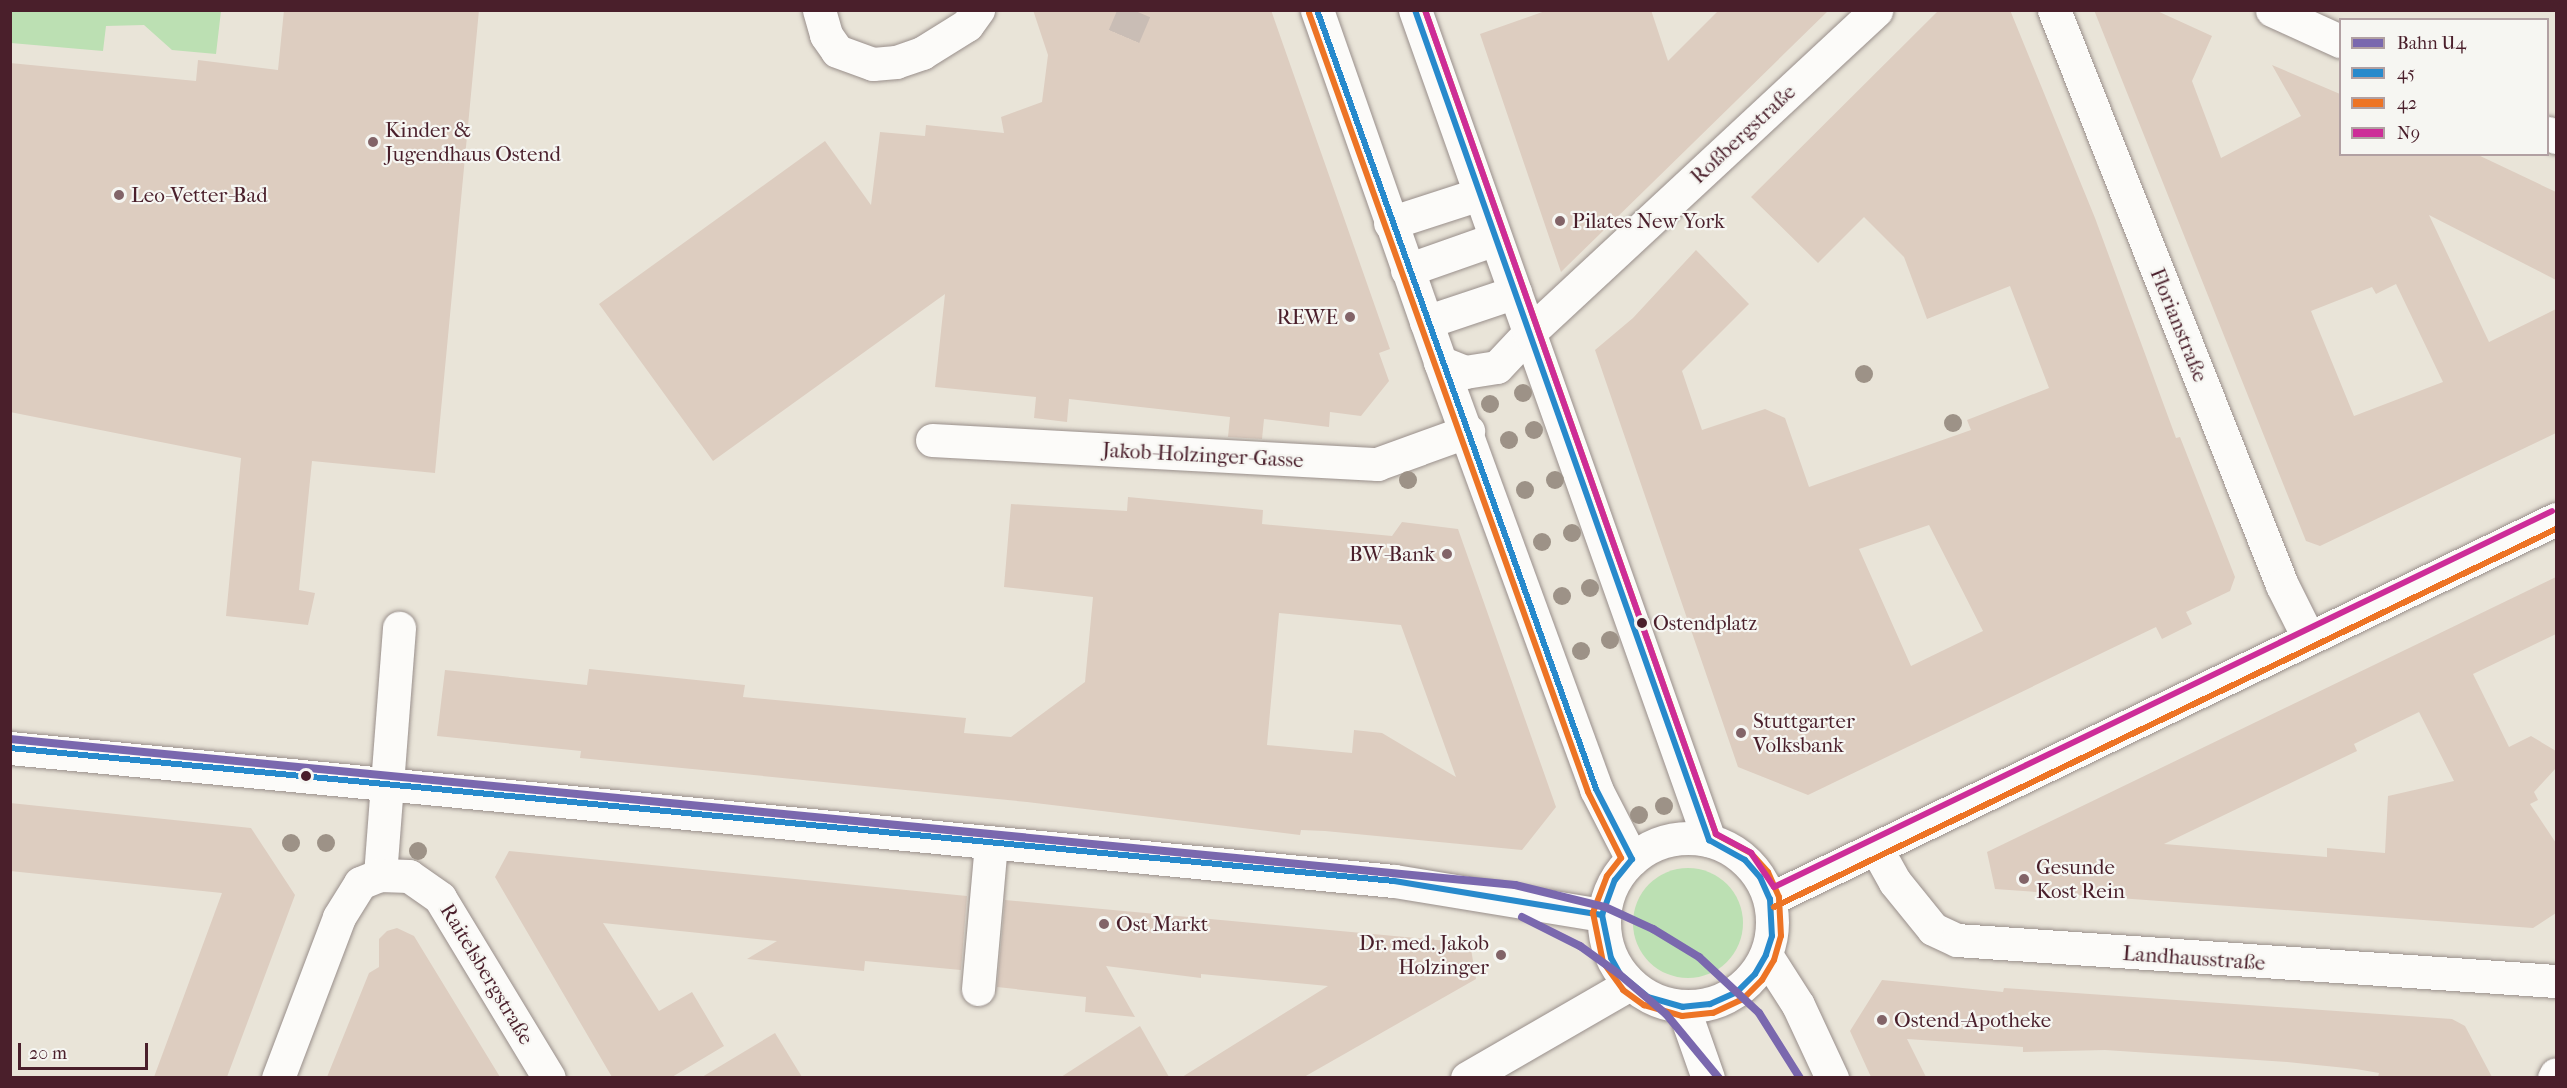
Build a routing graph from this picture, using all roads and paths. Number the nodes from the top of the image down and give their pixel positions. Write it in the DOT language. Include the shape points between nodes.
graph roads {
  1 [pos="819,10"];
  2 [pos="978,10"];
  3 [pos="1317,10"];
  4 [pos="1414,10"];
  5 [pos="1876,10"];
  6 [pos="2054,10"];
  7 [pos="2272,10"];
  8 [pos="2339,41"];
  9 [pos="1479,194"];
  10 [pos="1390,223"];
  11 [pos="1495,239"];
  12 [pos="1407,270"];
  13 [pos="1515,292"];
  14 [pos="1426,322"];
  15 [pos="1529,333"];
  16 [pos="1440,362"];
  17 [pos="1468,431"];
  18 [pos="933,440"];
  19 [pos="2556,519"];
  20 [pos="399,628"];
  21 [pos="2308,638"];
  22 [pos="10,748"];
  23 [pos="385,784"];
  24 [pos="1709,840"];
  25 [pos="991,843"];
  26 [pos="1876,849"];
  27 [pos="1632,859"];
  28 [pos="380,874"];
  29 [pos="1770,899"];
  30 [pos="1602,915"];
  31 [pos="1766,955"];
  32 [pos="2556,981"];
  33 [pos="1630,984"];
  34 [pos="978,989"];
  35 [pos="1683,1007"];
  36 [pos="278,1077"];
  37 [pos="549,1077"];
  38 [pos="1467,1077"];
  39 [pos="1708,1077"];
  40 [pos="1832,1077"];
  1 -- 2 [label="street" via="826,35 837,51 873,64 896,62 932,48 967,25"];
  3 -- 10 [label="street"];
  4 -- 9 [label="street"];
  5 -- 15 [label="street, Roßbergstraße"];
  6 -- 21 [label="street, Florianstraße" via="2278,574"];
  7 -- 8 [label="street"];
  9 -- 10 [label="street"];
  9 -- 11 [label="street"];
  10 -- 12 [label="street"];
  11 -- 12 [label="street"];
  11 -- 13 [label="street"];
  12 -- 14 [label="street"];
  13 -- 14 [label="street"];
  13 -- 15 [label="street"];
  14 -- 16 [label="street"];
  15 -- 16 [label="street, Roßbergstraße" via="1497,367 1466,372"];
  15 -- 24 [label="street"];
  16 -- 17 [label="street"];
  17 -- 18 [label="street, Jakob-Holzinger-Gasse" via="1377,464"];
  17 -- 27 [label="street" via="1596,789"];
  19 -- 21 [label="street"];
  20 -- 23 [label="street"];
  21 -- 26 [label="street"];
  22 -- 23 [label="street"];
  23 -- 25 [label="street"];
  23 -- 28 [label="street"];
  24 -- 27 [label="street" via="1666,841"];
  24 -- 29 [label="street" via="1745,860 1760,877"];
  25 -- 30 [label="street" via="1394,880"];
  25 -- 34 [label="street"];
  26 -- 29 [label="street"];
  26 -- 32 [label="street, Landhausstraße" via="1933,929 1957,940"];
  27 -- 30 [label="street" via="1615,879"];
  28 -- 36 [label="street" via="360,883 339,916"];
  28 -- 37 [label="street, Raitelsbergstraße" via="409,876 440,897"];
  29 -- 31 [label="street" via="1772,936"];
  30 -- 33 [label="street" via="1611,958"];
  31 -- 35 [label="street" via="1755,974 1737,992 1710,1004"];
  31 -- 40 [label="street" via="1798,1005"];
  33 -- 35 [label="street" via="1648,997"];
  33 -- 38 [label="street"];
  35 -- 39 [label="street"];
}
